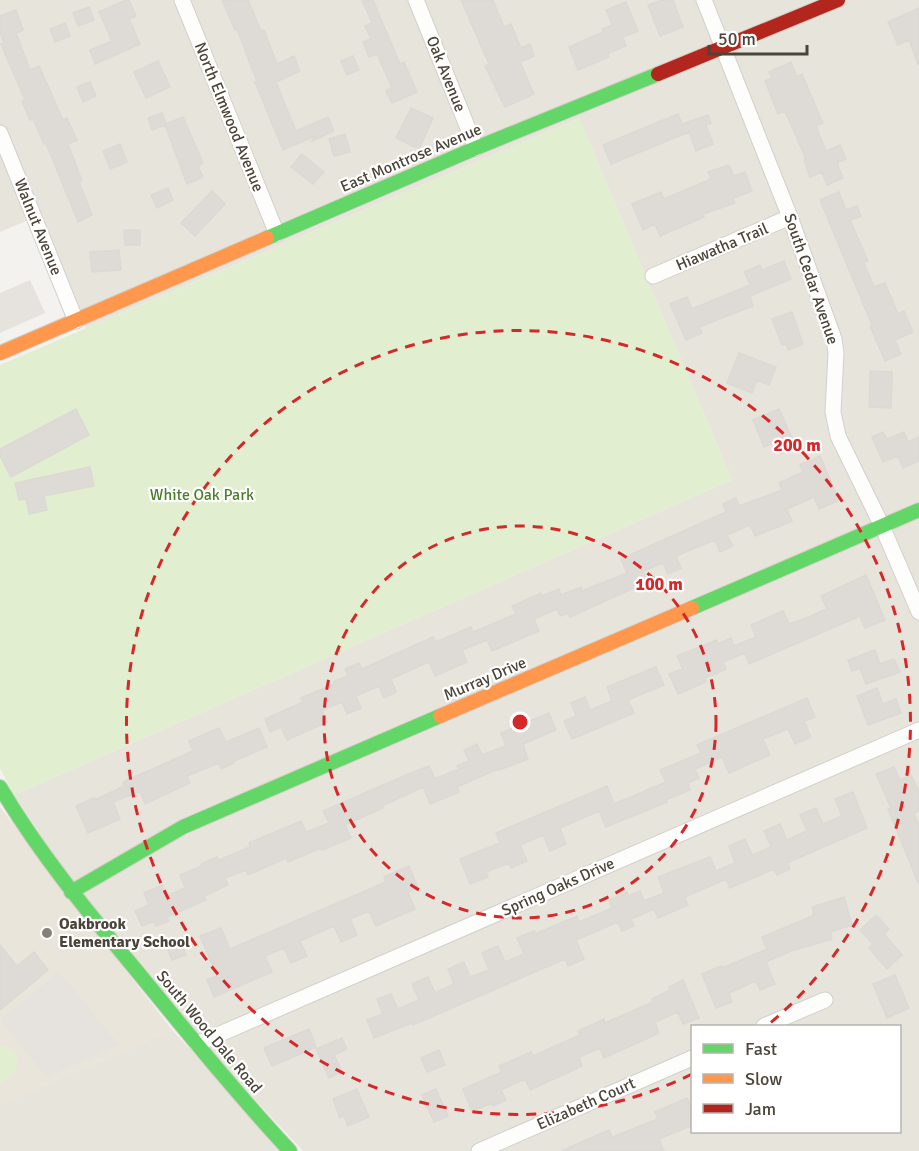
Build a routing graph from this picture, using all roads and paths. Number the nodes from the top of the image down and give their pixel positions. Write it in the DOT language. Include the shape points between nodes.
graph roads {
  1 [pos="182,0"];
  2 [pos="416,0"];
  3 [pos="704,0"];
  4 [pos="838,0"];
  5 [pos="724,48"];
  6 [pos="0,133"];
  7 [pos="476,148"];
  8 [pos="790,217"];
  9 [pos="277,234"];
  10 [pos="653,276"];
  11 [pos="76,321"];
  12 [pos="0,353"];
  13 [pos="919,510"];
  14 [pos="882,526"];
  15 [pos="919,612"];
  16 [pos="919,730"];
  17 [pos="0,787"];
  18 [pos="71,892"];
  19 [pos="825,1000"];
  20 [pos="766,1025"];
  21 [pos="197,1044"];
  22 [pos="691,1059"];
  23 [pos="290,1151"];
  24 [pos="479,1151"];
  1 -- 9 [label="street, North Elmwood Avenue"];
  2 -- 7 [label="street, Oak Avenue"];
  3 -- 5 [label="street, South Cedar Avenue"];
  4 -- 5 [label="street, East Montrose Avenue"];
  5 -- 7 [label="street, East Montrose Avenue"];
  5 -- 8 [label="street, South Cedar Avenue"];
  6 -- 11 [label="street, Walnut Avenue"];
  7 -- 9 [label="street, East Montrose Avenue"];
  8 -- 10 [label="street, Hiawatha Trail"];
  8 -- 14 [label="street, South Cedar Avenue" via="834,339 833,412 838,436"];
  9 -- 11 [label="street, East Montrose Avenue"];
  11 -- 12 [label="street, East Montrose Avenue"];
  13 -- 14 [label="street, Murray Drive"];
  14 -- 15 [label="street, South Cedar Avenue"];
  14 -- 18 [label="street, Murray Drive" via="183,827"];
  16 -- 21 [label="street, Spring Oaks Drive"];
  17 -- 18 [label="street, South Wood Dale Road" via="33,842"];
  18 -- 21 [label="street, South Wood Dale Road"];
  19 -- 20 [label="street"];
  21 -- 23 [label="street, South Wood Dale Road"];
  22 -- 24 [label="street, Elizabeth Court"];
}
